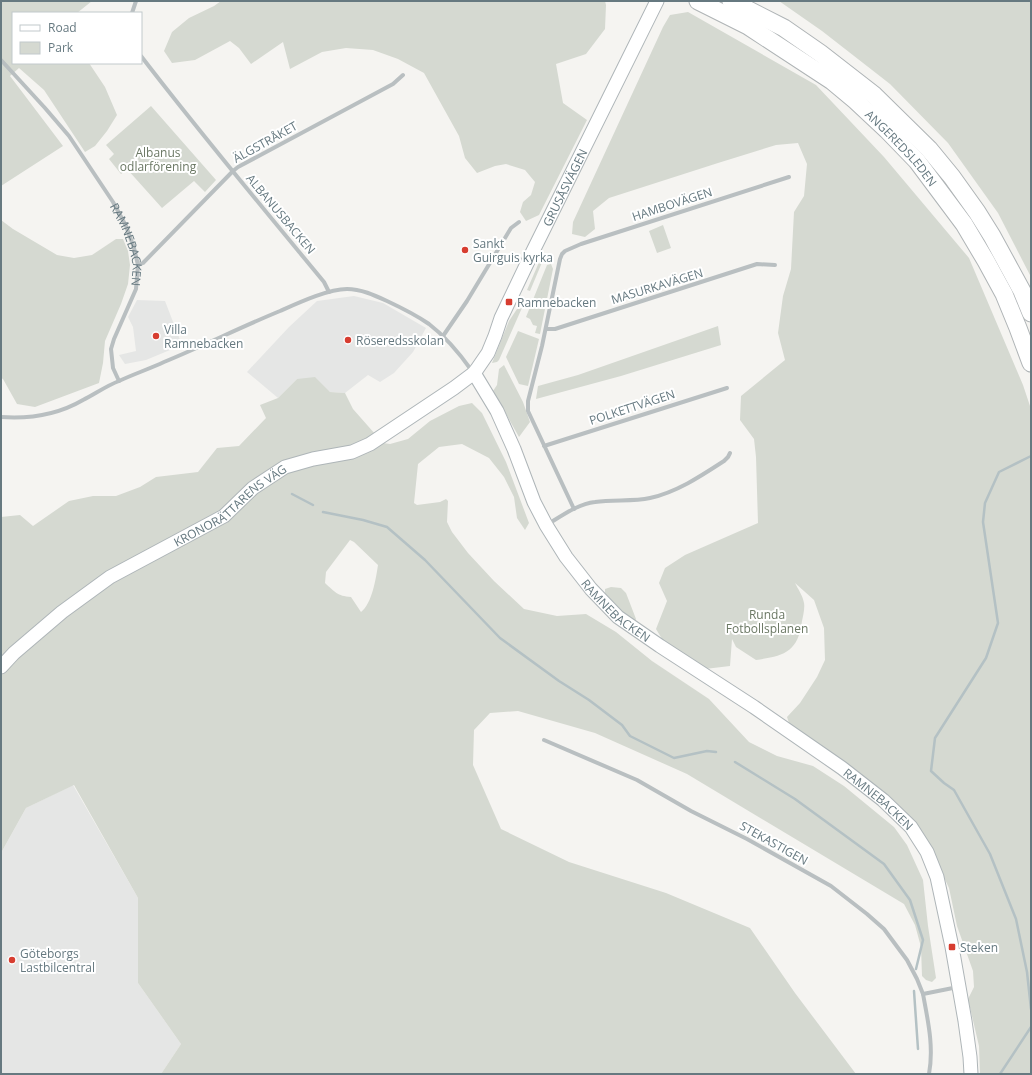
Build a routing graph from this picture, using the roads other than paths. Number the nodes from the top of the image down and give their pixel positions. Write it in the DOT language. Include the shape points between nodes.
graph roads {
  1 [pos="136,1"];
  2 [pos="657,1"];
  3 [pos="698,1"];
  4 [pos="730,1"];
  5 [pos="132,12"];
  6 [pos="142,57"];
  7 [pos="1,60"];
  8 [pos="403,75"];
  9 [pos="232,171"];
  10 [pos="789,177"];
  11 [pos="519,222"];
  12 [pos="138,265"];
  13 [pos="775,265"];
  14 [pos="329,292"];
  15 [pos="1031,313"];
  16 [pos="546,329"];
  17 [pos="443,336"];
  18 [pos="1031,364"];
  19 [pos="474,373"];
  20 [pos="119,380"];
  21 [pos="727,388"];
  22 [pos="1,417"];
  23 [pos="544,446"];
  24 [pos="730,453"];
  25 [pos="574,509"];
  26 [pos="546,525"];
  27 [pos="1,667"];
  28 [pos="544,740"];
  29 [pos="958,987"];
  30 [pos="923,994"];
  31 [pos="929,1074"];
  32 [pos="971,1074"];
  1 -- 5 [label="street"];
  2 -- 19 [label="street, GRUSÅSVÄGEN" via="532,253 501,318 488,353"];
  3 -- 18 [label="highway, ANGEREDSLEDEN" via="748,26 832,81 887,130 917,161 964,224 986,261 1004,294"];
  4 -- 15 [label="highway, ANGEREDSLEDEN" via="784,28 820,53 874,94 929,149 992,236"];
  6 -- 9 [label="street, ALBANUSBACKEN"];
  7 -- 12 [label="street, RAMNEBACKEN" via="70,136 126,226"];
  8 -- 9 [label="street, ÄLGSTRÅKET" via="393,84"];
  9 -- 12 [label="street, ÄLGSTRÅKET" via="155,252"];
  9 -- 14 [label="street, ALBANUSBACKEN" via="324,282"];
  10 -- 16 [label="street, HAMBOVÄGEN" via="567,250 562,254 558,267"];
  11 -- 17 [label="street" via="509,231"];
  12 -- 20 [label="street, RAMNEBACKEN" via="136,289 111,349 113,368"];
  13 -- 16 [label="street, MASURKAVÄGEN" via="757,264 555,329"];
  14 -- 17 [label="street, RAMNEBACKEN" via="347,289 368,293 404,309"];
  14 -- 20 [label="street, RAMNEBACKEN"];
  16 -- 23 [label="street" via="528,401 528,411"];
  17 -- 19 [label="street, RAMNEBACKEN"];
  19 -- 26 [label="street, RAMNEBACKEN" via="497,411"];
  19 -- 27 [label="street, KRONORÄTTARENS VÄG" via="370,444 352,452 285,467 254,488 224,516 110,577 62,612"];
  20 -- 22 [label="street" via="64,409 48,414"];
  21 -- 23 [label="street, POLKETTVÄGEN"];
  23 -- 25 [label="street"];
  24 -- 25 [label="street" via="724,461 660,496 635,501 594,502"];
  25 -- 26 [label="street"];
  26 -- 29 [label="street, RAMNEBACKEN" via="566,557 618,617 842,768 883,800 911,827 927,852 937,877"];
  28 -- 30 [label="street, STEKASTIGEN" via="637,780 831,886 884,929 908,960"];
  29 -- 30 [label="street"];
  29 -- 32 [label="street, RAMNEBACKEN"];
  30 -- 31 [label="street" via="930,1040"];
}
